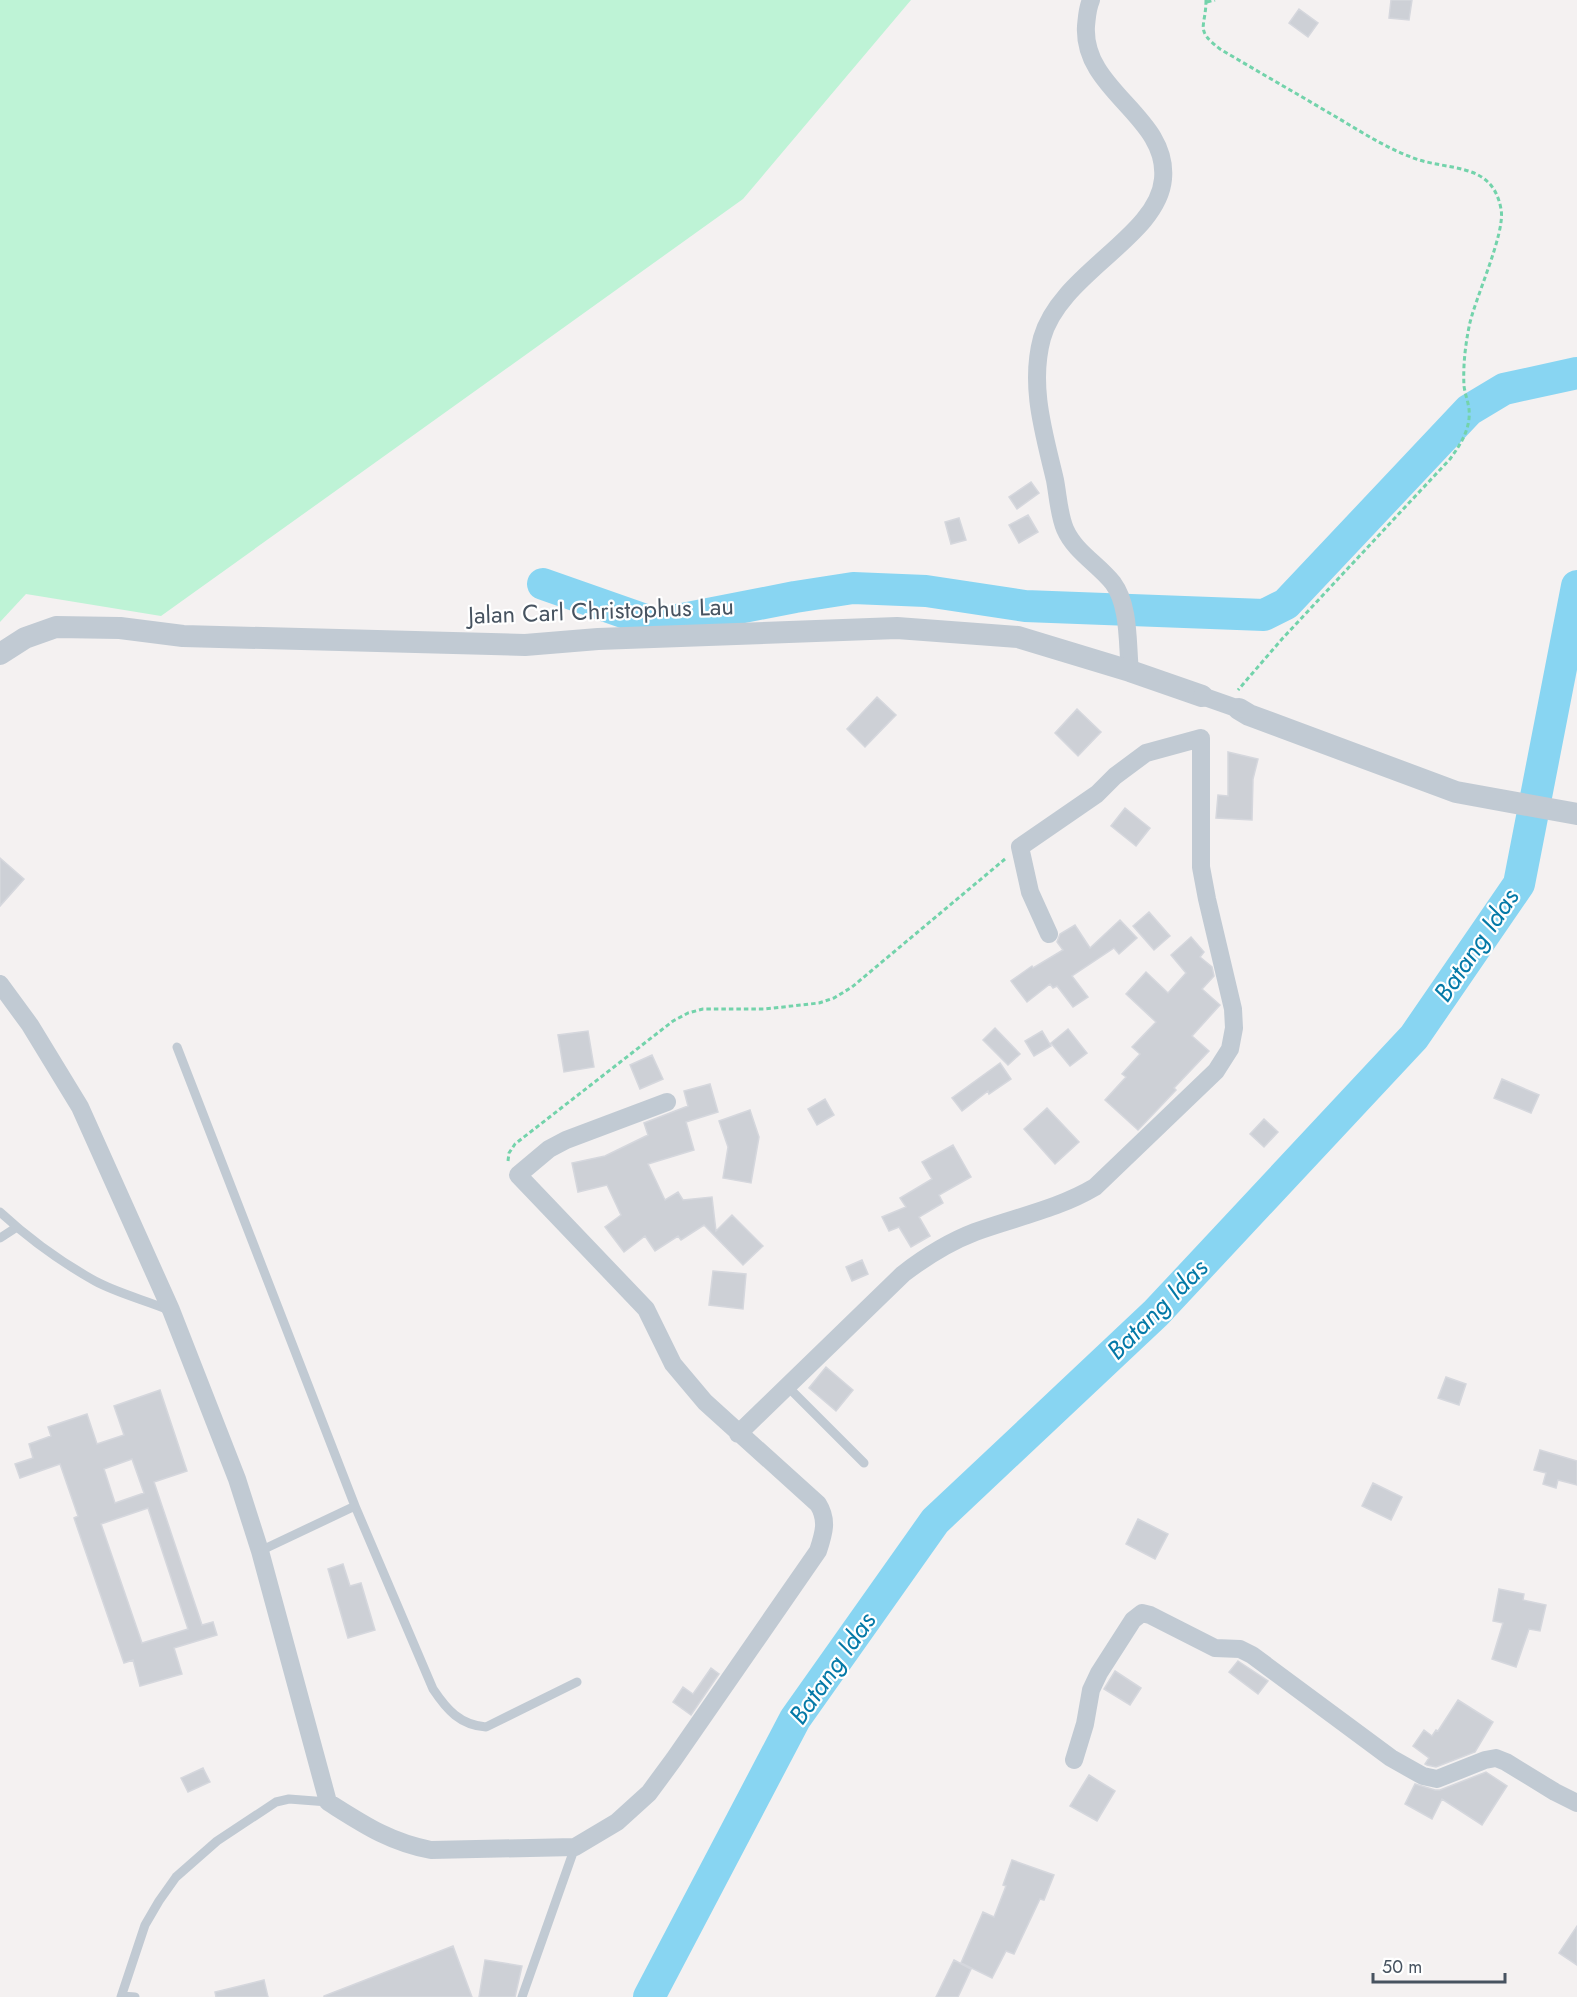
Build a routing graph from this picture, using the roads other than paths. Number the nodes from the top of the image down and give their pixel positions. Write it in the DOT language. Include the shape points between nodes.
graph roads {
  1 [pos="1091,0"];
  2 [pos="0,654"];
  3 [pos="1130,671"];
  4 [pos="1202,696"];
  5 [pos="1236,702"];
  6 [pos="1577,814"];
  7 [pos="1049,934"];
  8 [pos="0,984"];
  9 [pos="177,1047"];
  10 [pos="668,1102"];
  11 [pos="0,1212"];
  12 [pos="17,1227"];
  13 [pos="0,1238"];
  14 [pos="171,1310"];
  15 [pos="787,1386"];
  16 [pos="738,1434"];
  17 [pos="864,1463"];
  18 [pos="355,1506"];
  19 [pos="260,1551"];
  20 [pos="577,1682"];
  21 [pos="1074,1760"];
  22 [pos="328,1802"];
  23 [pos="1577,1803"];
  24 [pos="575,1848"];
  25 [pos="122,1996"];
  26 [pos="135,1997"];
  27 [pos="522,1997"];
  1 -- 3 [label="street" via="1085,38 1092,62 1153,135 1161,156 1163,179 1155,205 1139,225 1077,282 1057,306 1042,336 1036,369 1037,400 1065,529 1078,550 1114,585 1123,607"];
  2 -- 3 [label="street, Jalan Carl Christophus Lau" via="25,639 65,626 183,636 525,645 897,628 1018,637"];
  3 -- 4 [label="street, Jalan Carl Christophus Lau"];
  4 -- 5 [label="street, bridge"];
  5 -- 6 [label="street" via="1249,715 1456,792"];
  7 -- 15 [label="street" via="1030,892 1020,846 1097,794 1146,753 1201,738 1201,867 1233,1009 1234,1029 1230,1049 1216,1071 1095,1187 1053,1207 974,1233 921,1260"];
  8 -- 14 [label="street" via="80,1107"];
  9 -- 18 [label="lane"];
  10 -- 16 [label="street" via="566,1140 518,1175 646,1309 673,1364"];
  11 -- 12 [label="lane"];
  12 -- 13 [label="lane"];
  12 -- 14 [label="lane" via="96,1281"];
  14 -- 19 [label="street" via="237,1479"];
  15 -- 16 [label="street"];
  15 -- 17 [label="lane"];
  16 -- 24 [label="street" via="818,1504 825,1524 818,1551 649,1793 617,1822"];
  18 -- 19 [label="lane"];
  18 -- 20 [label="lane" via="433,1689 457,1718 486,1727"];
  19 -- 22 [label="street"];
  21 -- 23 [label="street" via="1091,1690 1133,1620 1142,1613 1215,1648 1240,1649 1252,1655 1391,1758 1423,1776 1437,1779 1496,1758"];
  22 -- 24 [label="street" via="384,1837 431,1850"];
  22 -- 25 [label="lane" via="276,1802 217,1841 176,1877 145,1925"];
  24 -- 27 [label="lane"];
  25 -- 26 [label="lane"];
}
